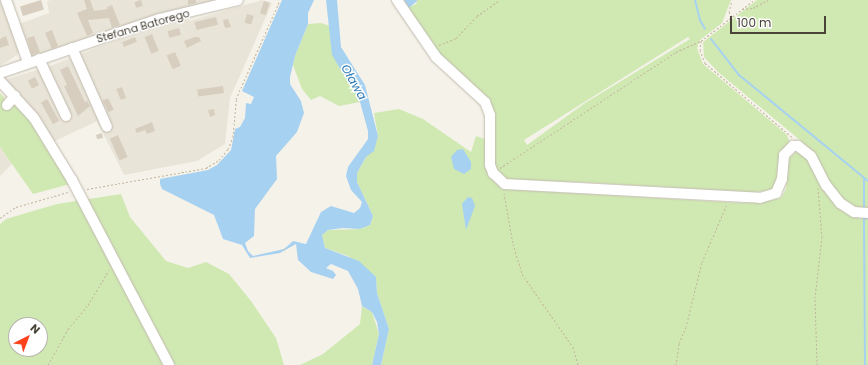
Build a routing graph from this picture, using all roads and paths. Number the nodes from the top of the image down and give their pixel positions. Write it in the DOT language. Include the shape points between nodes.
graph roads {
  1 [pos="6,0"];
  2 [pos="238,0"];
  3 [pos="280,0"];
  4 [pos="398,0"];
  5 [pos="500,0"];
  6 [pos="732,0"];
  7 [pos="754,0"];
  8 [pos="768,0"];
  9 [pos="742,9"];
  10 [pos="732,17"];
  11 [pos="701,42"];
  12 [pos="436,47"];
  13 [pos="23,48"];
  14 [pos="72,48"];
  15 [pos="39,59"];
  16 [pos="28,62"];
  17 [pos="16,65"];
  18 [pos="0,73"];
  19 [pos="0,81"];
  20 [pos="15,96"];
  21 [pos="7,105"];
  22 [pos="66,116"];
  23 [pos="107,127"];
  24 [pos="798,146"];
  25 [pos="492,173"];
  26 [pos="505,184"];
  27 [pos="817,185"];
  28 [pos="77,191"];
  29 [pos="727,196"];
  30 [pos="868,213"];
  31 [pos="0,218"];
  32 [pos="284,248"];
  33 [pos="285,252"];
  34 [pos="115,262"];
  35 [pos="48,365"];
  36 [pos="169,365"];
  37 [pos="578,365"];
  38 [pos="676,365"];
  39 [pos="817,365"];
  1 -- 13 [label="street"];
  2 -- 14 [label="street, Stefana Batorego" via="159,19"];
  3 -- 28 [label="path" via="236,99 233,137 219,160 206,168"];
  4 -- 25 [label="street" via="436,57 485,102 490,115"];
  5 -- 12 [label="path" via="477,16 456,38"];
  6 -- 10 [label="path" via="729,12"];
  7 -- 9 [label="path"];
  8 -- 9 [label="path" via="753,8"];
  9 -- 10 [label="path"];
  10 -- 11 [label="path"];
  11 -- 24 [label="path" via="700,50 705,63 792,137"];
  11 -- 25 [label="path" via="676,52"];
  13 -- 16 [label="street"];
  13 -- 17 [label="street"];
  14 -- 15 [label="street, Stefana Batorego"];
  14 -- 23 [label="street"];
  15 -- 16 [label="street, Stefana Batorego"];
  15 -- 22 [label="street"];
  16 -- 17 [label="street, Stefana Batorego"];
  17 -- 18 [label="street, Stefana Batorego"];
  19 -- 20 [label="street"];
  20 -- 21 [label="street"];
  20 -- 28 [label="street" via="47,138"];
  24 -- 29 [label="street" via="793,146 784,155 782,178 776,193 760,198"];
  24 -- 30 [label="street" via="811,156 826,185 840,203 854,212"];
  25 -- 26 [label="street"];
  26 -- 29 [label="street"];
  26 -- 37 [label="path" via="504,192 513,244 522,274 573,347"];
  27 -- 39 [label="path" via="822,209 822,237 814,298"];
  28 -- 31 [label="path" via="16,207"];
  28 -- 34 [label="street"];
  29 -- 38 [label="path" via="722,217 702,262 686,327 679,343"];
  32 -- 33 [label="path"];
  34 -- 35 [label="path" via="88,305 68,329"];
  34 -- 36 [label="street"];
}
